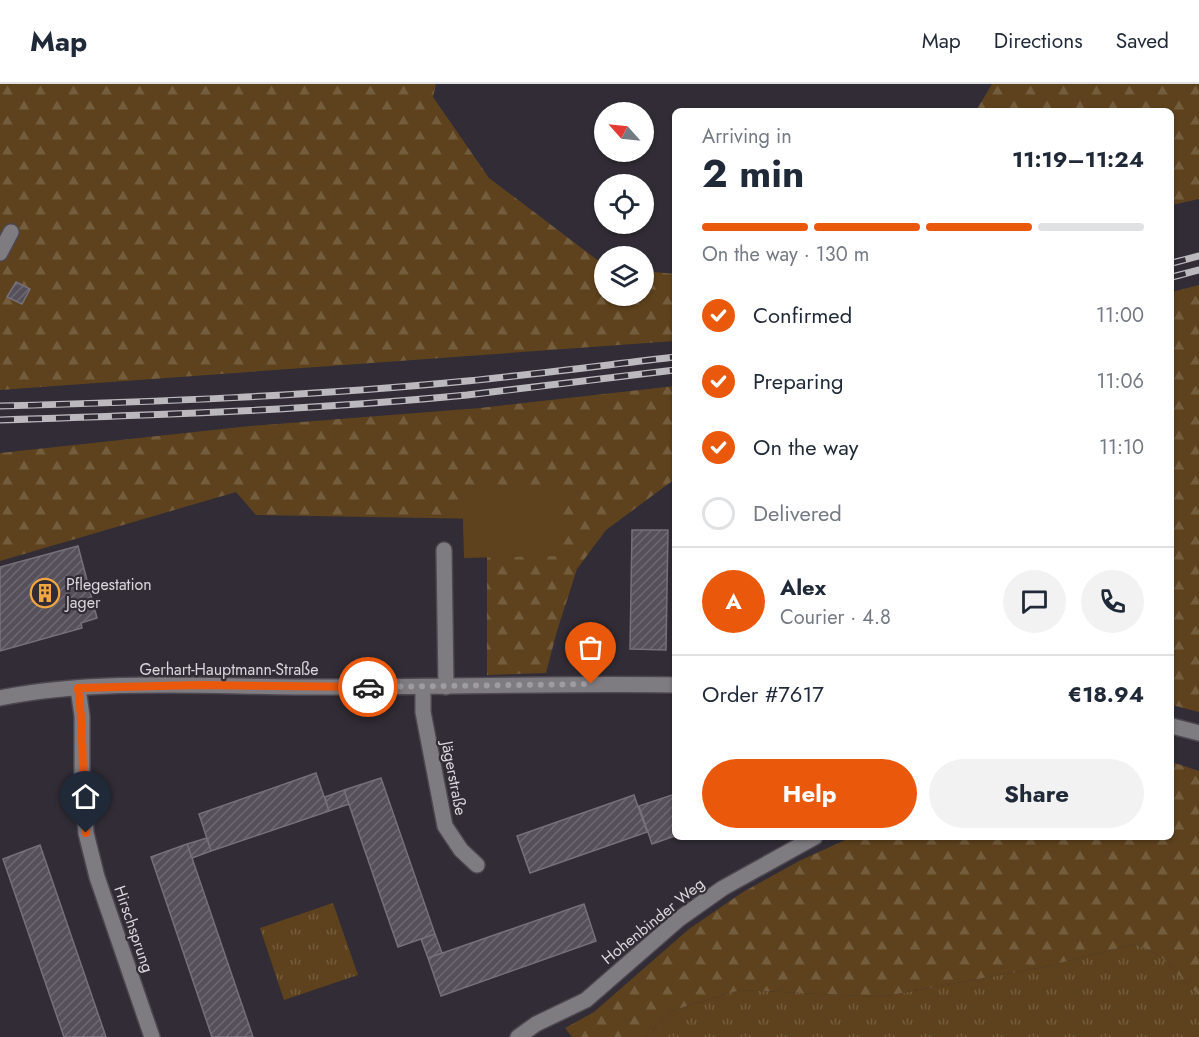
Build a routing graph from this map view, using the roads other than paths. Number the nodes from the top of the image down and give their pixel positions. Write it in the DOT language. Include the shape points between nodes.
graph roads {
  1 [pos="11,232"];
  2 [pos="0,253"];
  3 [pos="444,550"];
  4 [pos="672,685"];
  5 [pos="423,687"];
  6 [pos="446,687"];
  7 [pos="78,688"];
  8 [pos="0,698"];
  9 [pos="1174,727"];
  10 [pos="1199,733"];
  11 [pos="810,840"];
  12 [pos="477,865"];
  13 [pos="152,1037"];
  14 [pos="518,1037"];
  1 -- 2 [label="street"];
  3 -- 6 [label="street"];
  4 -- 6 [label="street, Gerhart-Hauptmann-Straße"];
  5 -- 6 [label="street, Gerhart-Hauptmann-Straße"];
  5 -- 7 [label="street, Gerhart-Hauptmann-Straße"];
  5 -- 12 [label="street, Jägerstraße" via="423,712 445,826"];
  7 -- 8 [label="street, Gerhart-Hauptmann-Straße"];
  7 -- 13 [label="street, Hirschsprung" via="86,833 97,877"];
  9 -- 10 [label="street"];
  11 -- 14 [label="street, Hohenbinder Weg" via="723,888 679,919 586,1000"];
}
